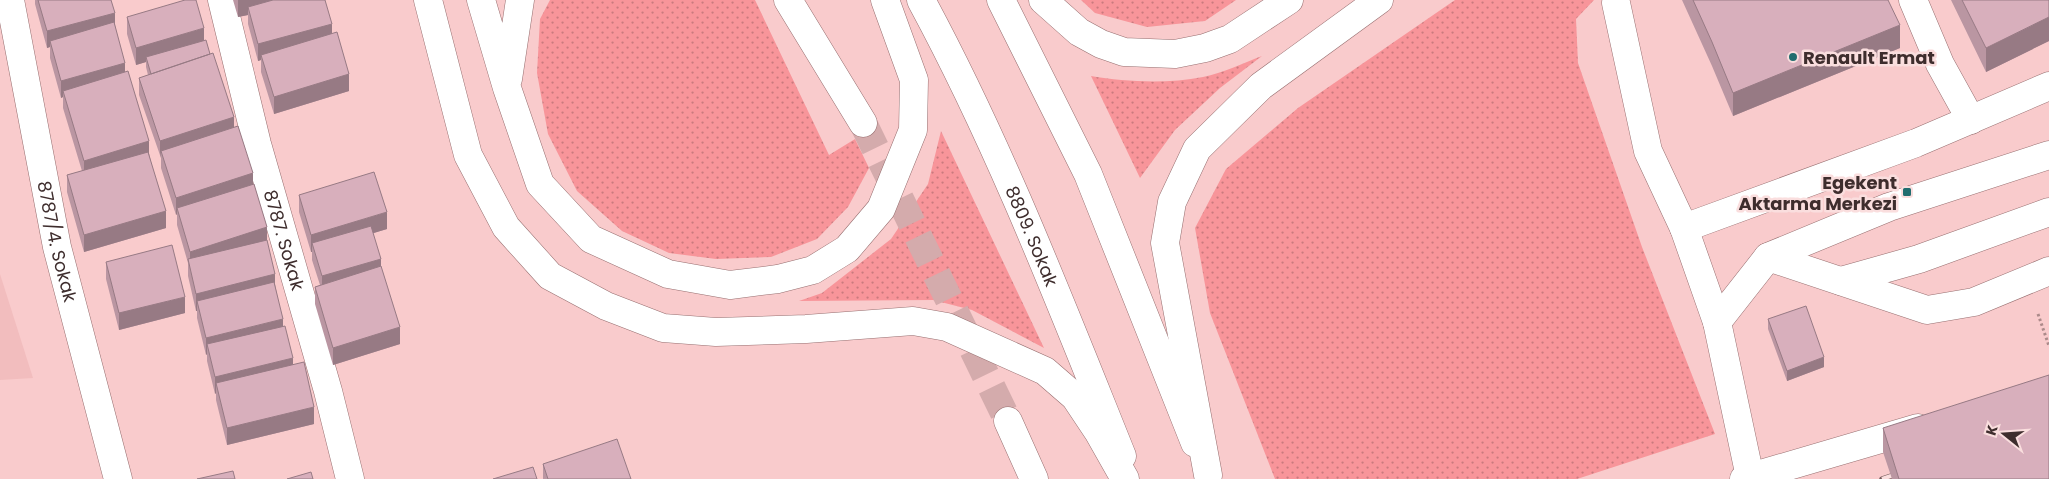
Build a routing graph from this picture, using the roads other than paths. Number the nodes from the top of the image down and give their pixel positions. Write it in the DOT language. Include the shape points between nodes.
graph roads {
  1 [pos="10,0"];
  2 [pos="222,0"];
  3 [pos="428,0"];
  4 [pos="481,0"];
  5 [pos="520,0"];
  6 [pos="788,0"];
  7 [pos="885,0"];
  8 [pos="921,0"];
  9 [pos="1001,0"];
  10 [pos="1043,0"];
  11 [pos="1289,0"];
  12 [pos="1379,0"];
  13 [pos="1913,0"];
  14 [pos="1616,3"];
  15 [pos="2049,86"];
  16 [pos="507,88"];
  17 [pos="1971,120"];
  18 [pos="863,123"];
  19 [pos="2049,155"];
  20 [pos="2049,212"];
  21 [pos="1684,228"];
  22 [pos="1768,258"];
  23 [pos="2049,271"];
  24 [pos="1841,281"];
  25 [pos="1717,322"];
  26 [pos="1944,420"];
  27 [pos="1008,421"];
  28 [pos="1209,477"];
  29 [pos="1747,478"];
  30 [pos="118,479"];
  31 [pos="350,479"];
  32 [pos="1034,479"];
  33 [pos="1125,479"];
  34 [pos="1131,479"];
  1 -- 30 [label="main road, 8787/4. Sokak" via="57,247"];
  2 -- 31 [label="main road, 8787. Sokak" via="257,144"];
  3 -- 33 [label="main road" via="468,155 506,227 550,276 606,306 663,328 726,332 913,321 947,327 1045,371 1075,397"];
  4 -- 16 [label="main road"];
  5 -- 16 [label="main road"];
  6 -- 18 [label="main road"];
  7 -- 16 [label="main road" via="914,80 913,130 881,209 847,249 813,270 778,279 730,285 668,274 591,239 540,184"];
  8 -- 34 [label="main road, 8809. Sokak" via="952,58 1046,268"];
  9 -- 28 [label="main road" via="1088,174"];
  10 -- 11 [label="main road" via="1079,32 1101,44 1124,52 1175,54 1230,39"];
  12 -- 28 [label="main road" via="1261,86 1197,149 1172,202 1165,243"];
  13 -- 17 [label="main road" via="1940,64"];
  14 -- 21 [label="main road" via="1648,151"];
  15 -- 17 [label="main road"];
  17 -- 21 [label="main road" via="1916,144"];
  19 -- 22 [label="main road" via="1889,207"];
  20 -- 24 [label="main road" via="1919,259"];
  21 -- 25 [label="main road"];
  22 -- 24 [label="main road"];
  22 -- 25 [label="main road"];
  23 -- 24 [label="main road" via="1974,302 1926,310"];
  25 -- 29 [label="main road"];
  26 -- 29 [label="main road"];
  27 -- 32 [label="main road"];
}
